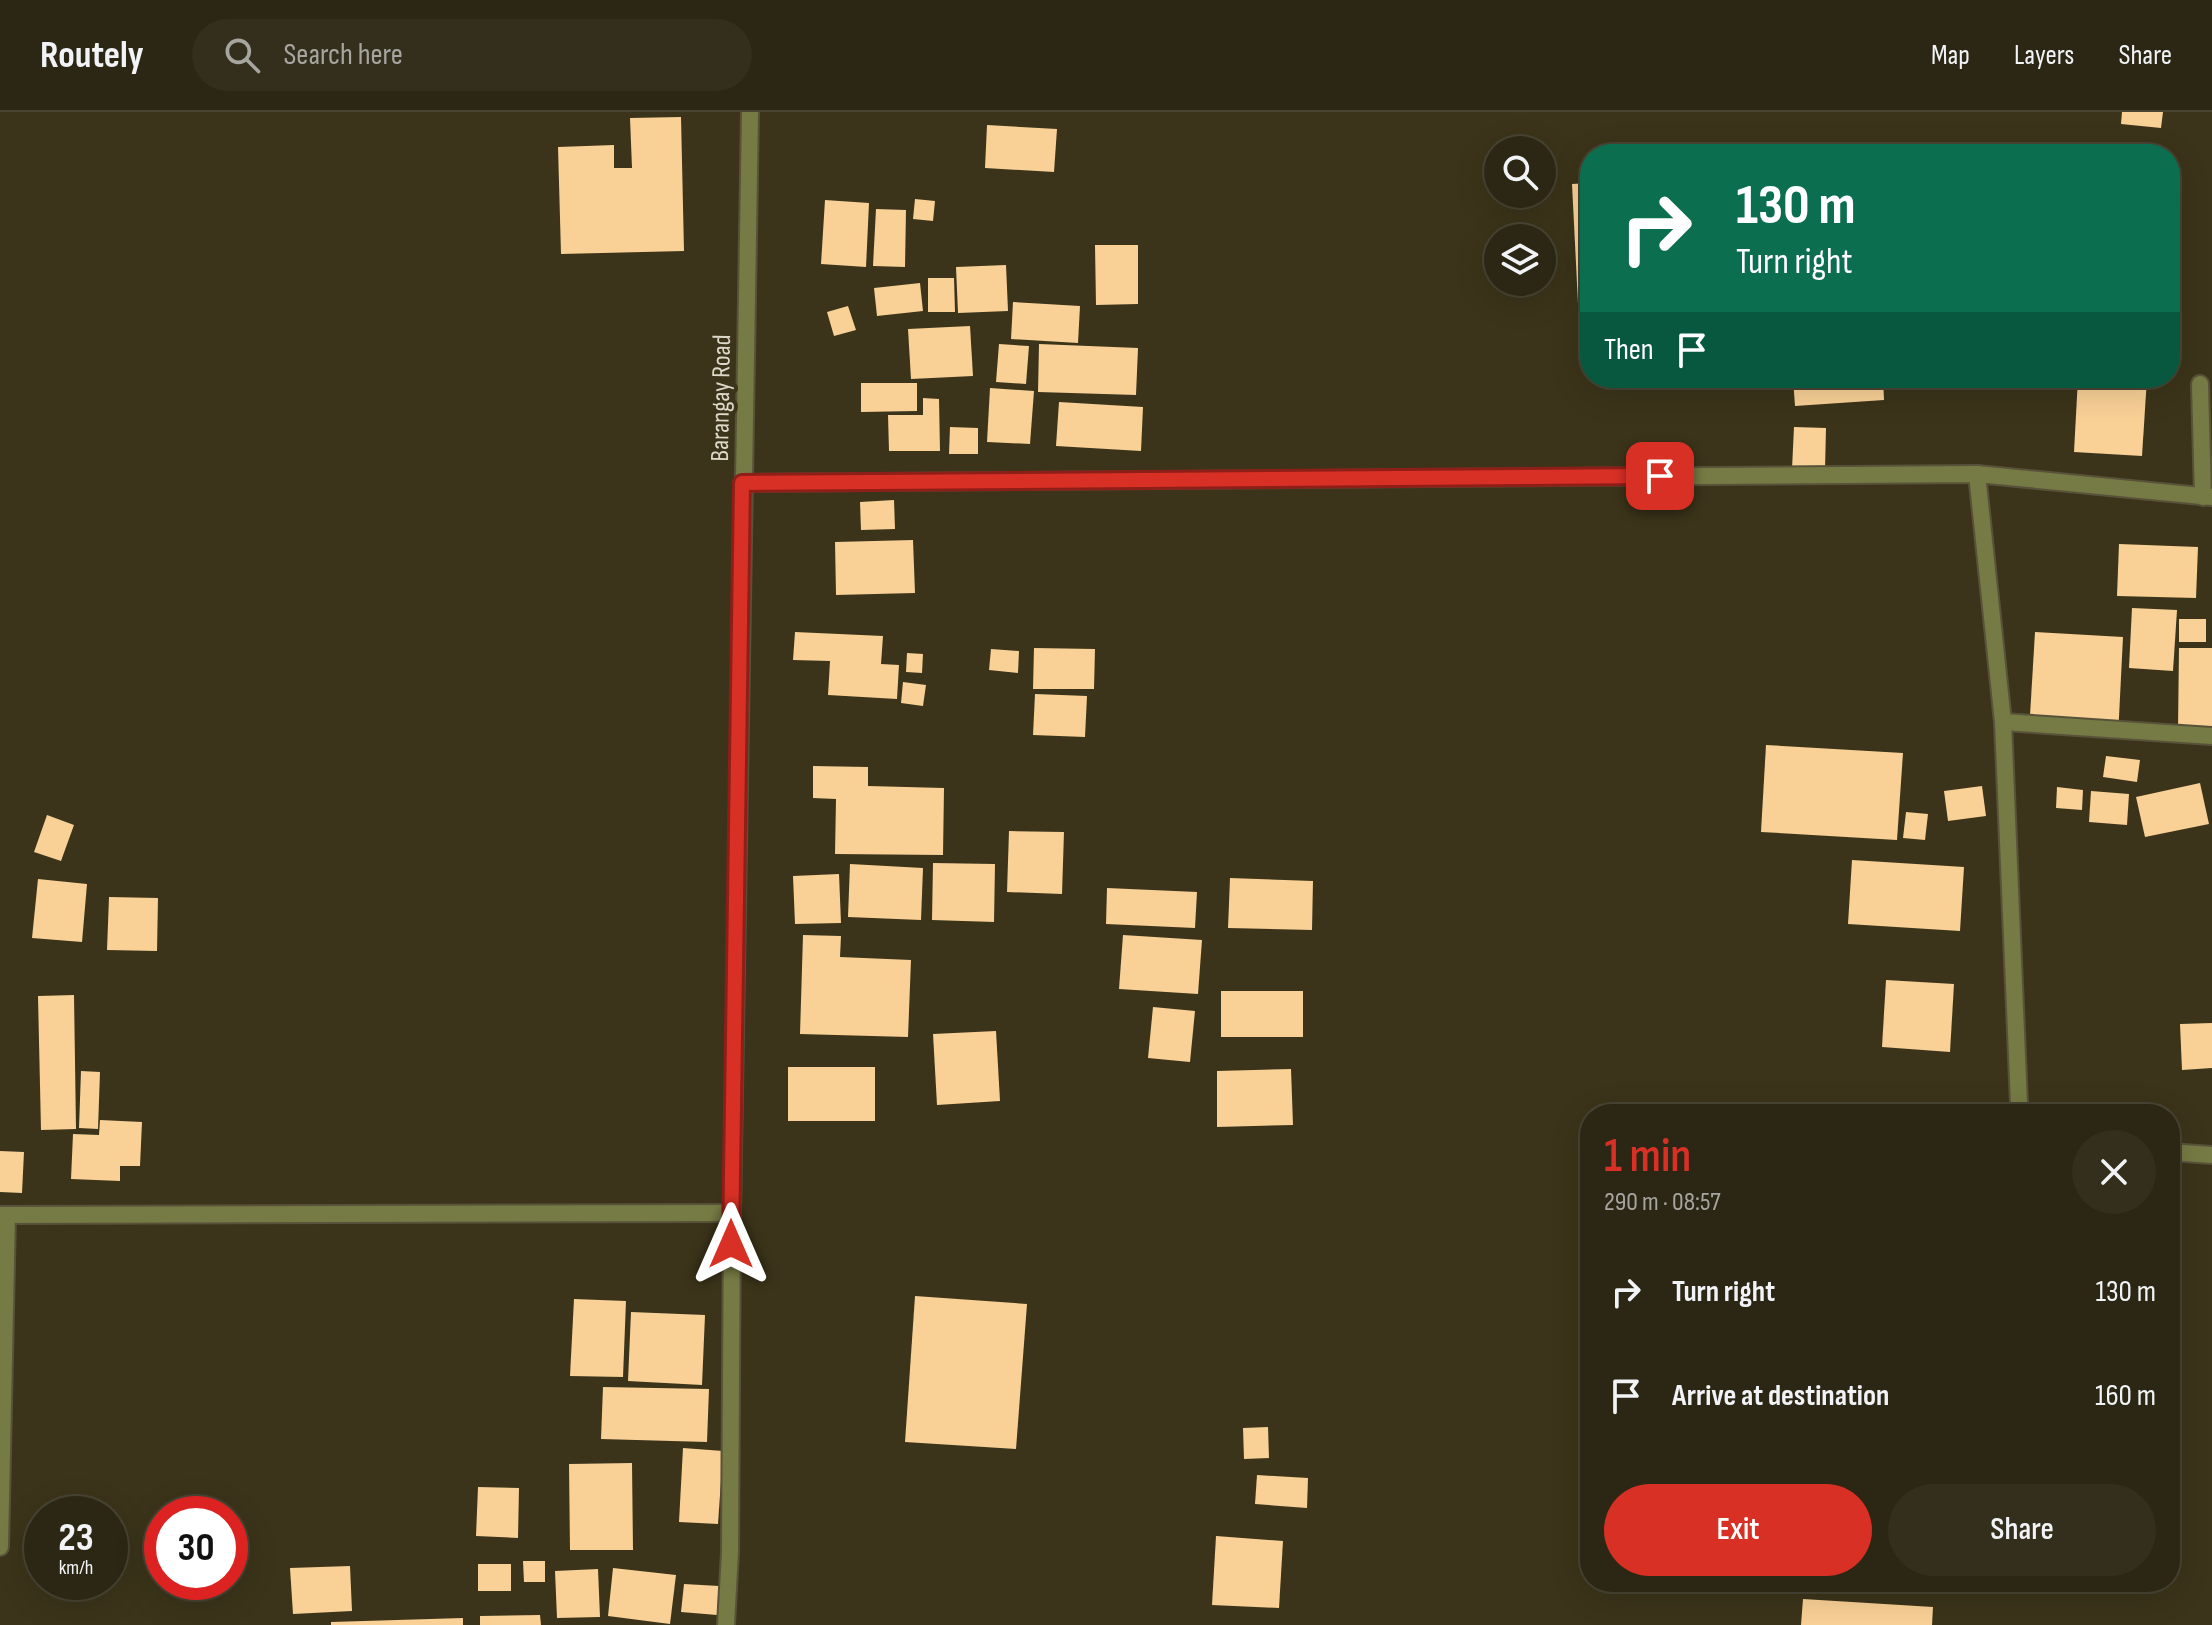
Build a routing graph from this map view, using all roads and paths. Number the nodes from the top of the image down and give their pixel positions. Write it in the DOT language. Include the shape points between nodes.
graph roads {
  1 [pos="750,112"];
  2 [pos="2200,384"];
  3 [pos="1977,474"];
  4 [pos="742,483"];
  5 [pos="2208,497"];
  6 [pos="2003,722"];
  7 [pos="2212,736"];
  8 [pos="2019,1104"];
  9 [pos="2180,1153"];
  10 [pos="2212,1155"];
  11 [pos="732,1213"];
  12 [pos="3,1215"];
  13 [pos="0,1547"];
  14 [pos="726,1625"];
  1 -- 4 [label="street, Barangay Road"];
  2 -- 5 [label="street"];
  3 -- 4 [label="street"];
  3 -- 5 [label="street"];
  3 -- 6 [label="street"];
  4 -- 11 [label="street, Barangay Road"];
  6 -- 7 [label="street"];
  6 -- 8 [label="street"];
  9 -- 10 [label="street"];
  11 -- 12 [label="street"];
  11 -- 14 [label="street, Barangay Road"];
  12 -- 13 [label="street"];
}
